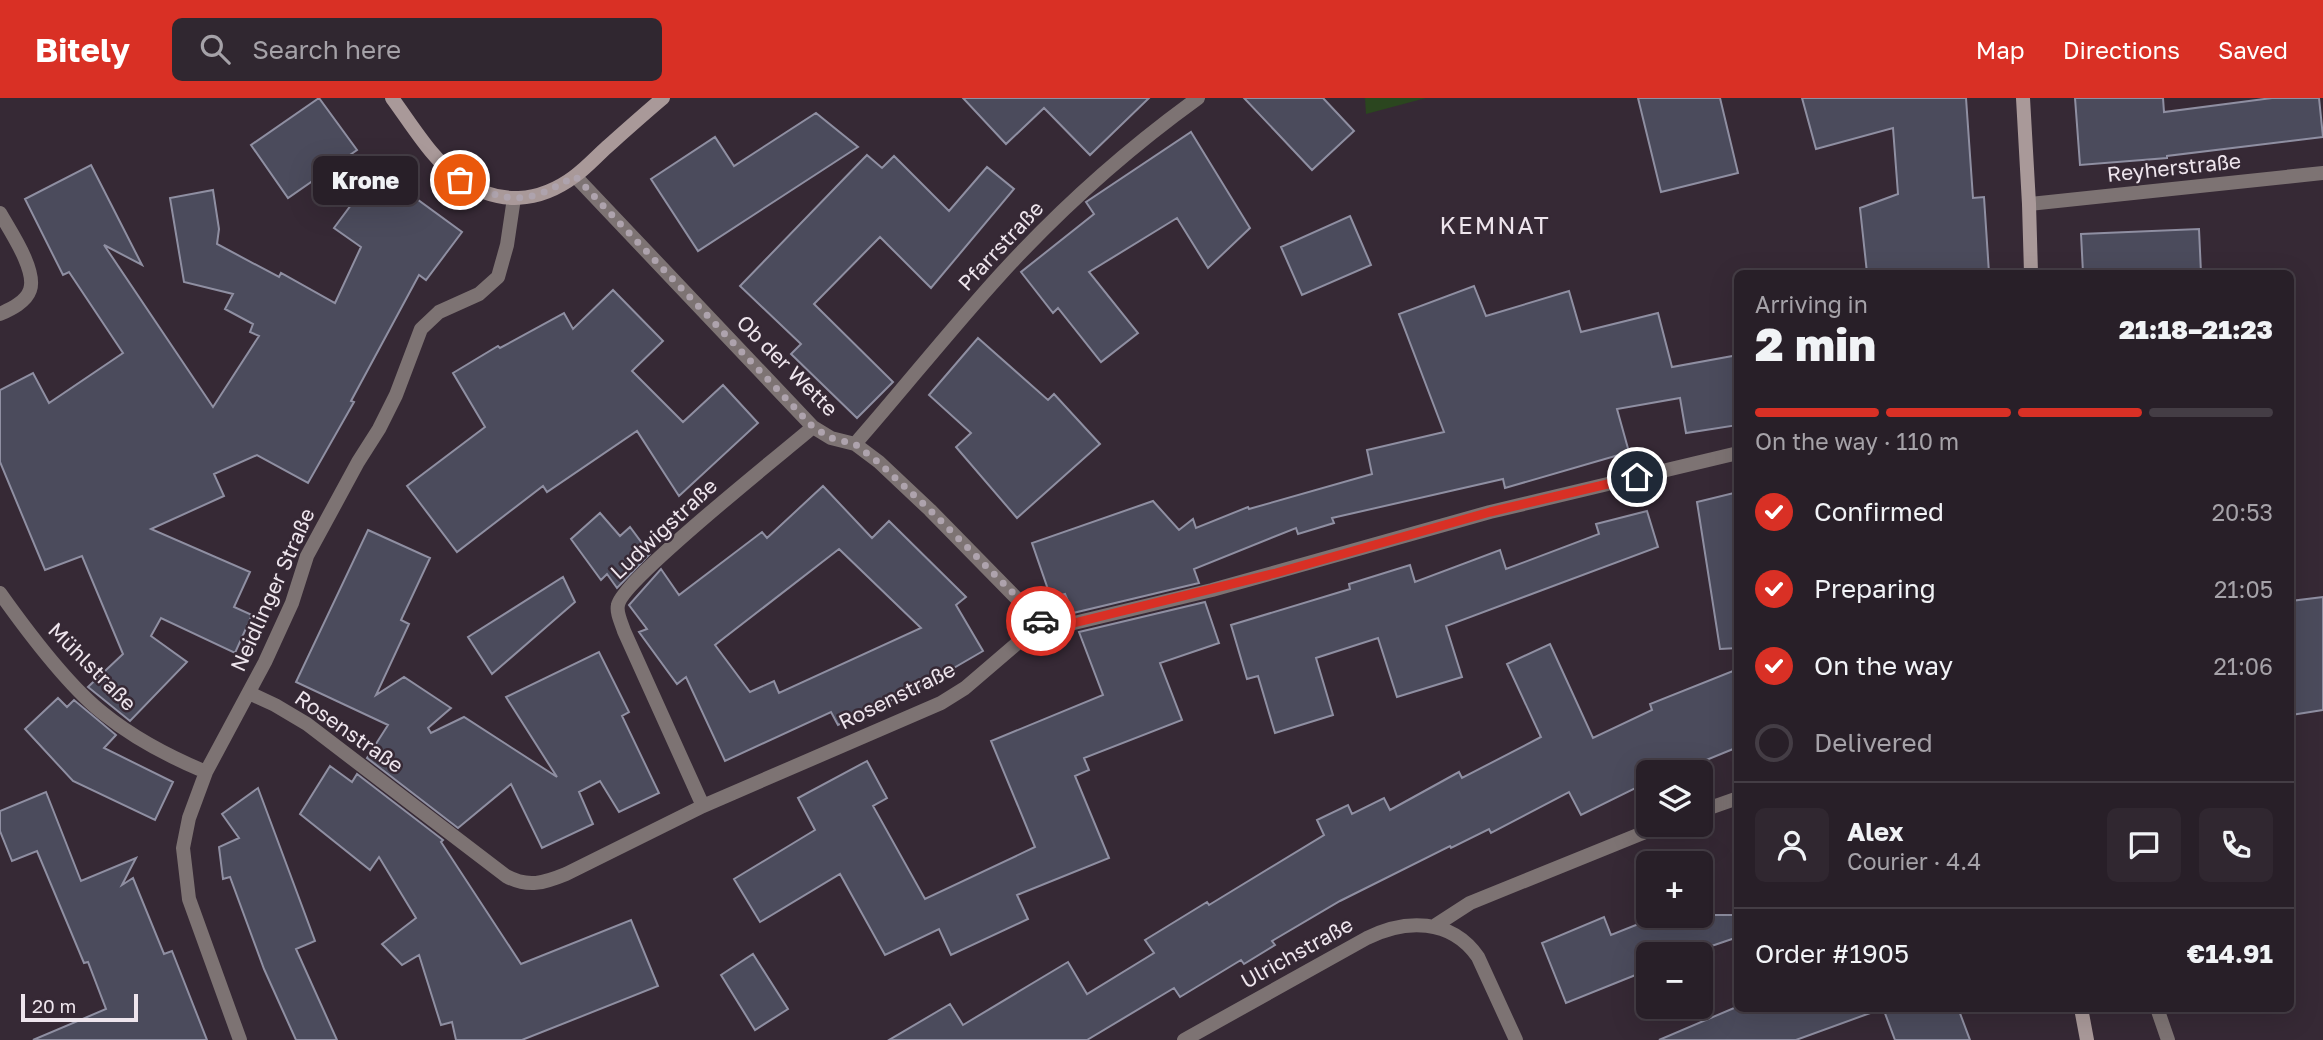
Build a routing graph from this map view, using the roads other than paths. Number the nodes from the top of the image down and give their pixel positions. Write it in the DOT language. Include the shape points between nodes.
graph roads {
  1 [pos="392,98"];
  2 [pos="663,98"];
  3 [pos="1198,98"];
  4 [pos="2023,98"];
  5 [pos="2323,173"];
  6 [pos="575,176"];
  7 [pos="514,198"];
  8 [pos="2029,204"];
  9 [pos="0,213"];
  10 [pos="2031,270"];
  11 [pos="0,314"];
  12 [pos="813,427"];
  13 [pos="855,444"];
  14 [pos="1734,454"];
  15 [pos="0,593"];
  16 [pos="1045,624"];
  17 [pos="249,693"];
  18 [pos="206,772"];
  19 [pos="1734,799"];
  20 [pos="703,806"];
  21 [pos="1713,807"];
  22 [pos="1636,836"];
  23 [pos="1436,925"];
  24 [pos="2082,1012"];
  25 [pos="2158,1012"];
  26 [pos="240,1040"];
  27 [pos="1184,1040"];
  28 [pos="1516,1040"];
  29 [pos="2087,1040"];
  30 [pos="2168,1040"];
  1 -- 7 [label="main road" via="460,180"];
  2 -- 6 [label="main road"];
  3 -- 13 [label="street, Pfarrstraße" via="1109,167 1049,225 1000,275"];
  4 -- 8 [label="main road"];
  5 -- 8 [label="street, Reyherstraße"];
  6 -- 7 [label="main road" via="548,192"];
  6 -- 12 [label="street, Ob der Wette"];
  7 -- 17 [label="street, Neidlinger Straße" via="498,277 480,294 439,313 421,329 379,429 307,556 292,603"];
  8 -- 10 [label="main road"];
  9 -- 11 [label="street" via="32,277 30,291 22,301"];
  12 -- 13 [label="street, Ob der Wette"];
  12 -- 20 [label="street, Ludwigstraße" via="639,576 618,604 624,631"];
  13 -- 16 [label="street, Ob der Wette" via="930,510"];
  14 -- 16 [label="street" via="1490,512 1213,590 1074,623"];
  15 -- 18 [label="street, Mühlstraße" via="38,644 102,712 153,747"];
  16 -- 20 [label="street, Rosenstraße" via="950,698"];
  17 -- 18 [label="street, Neidlinger Straße"];
  17 -- 20 [label="street, Rosenstraße" via="307,724 516,881 547,883"];
  18 -- 26 [label="street, Neidlinger Straße" via="189,818 184,871 200,933"];
  19 -- 21 [label="street"];
  22 -- 23 [label="street" via="1470,903"];
  23 -- 27 [label="street, Ulrichstraße" via="1386,928"];
  23 -- 28 [label="street" via="1464,941 1478,957"];
  24 -- 29 [label="main road"];
  25 -- 30 [label="street"];
}
